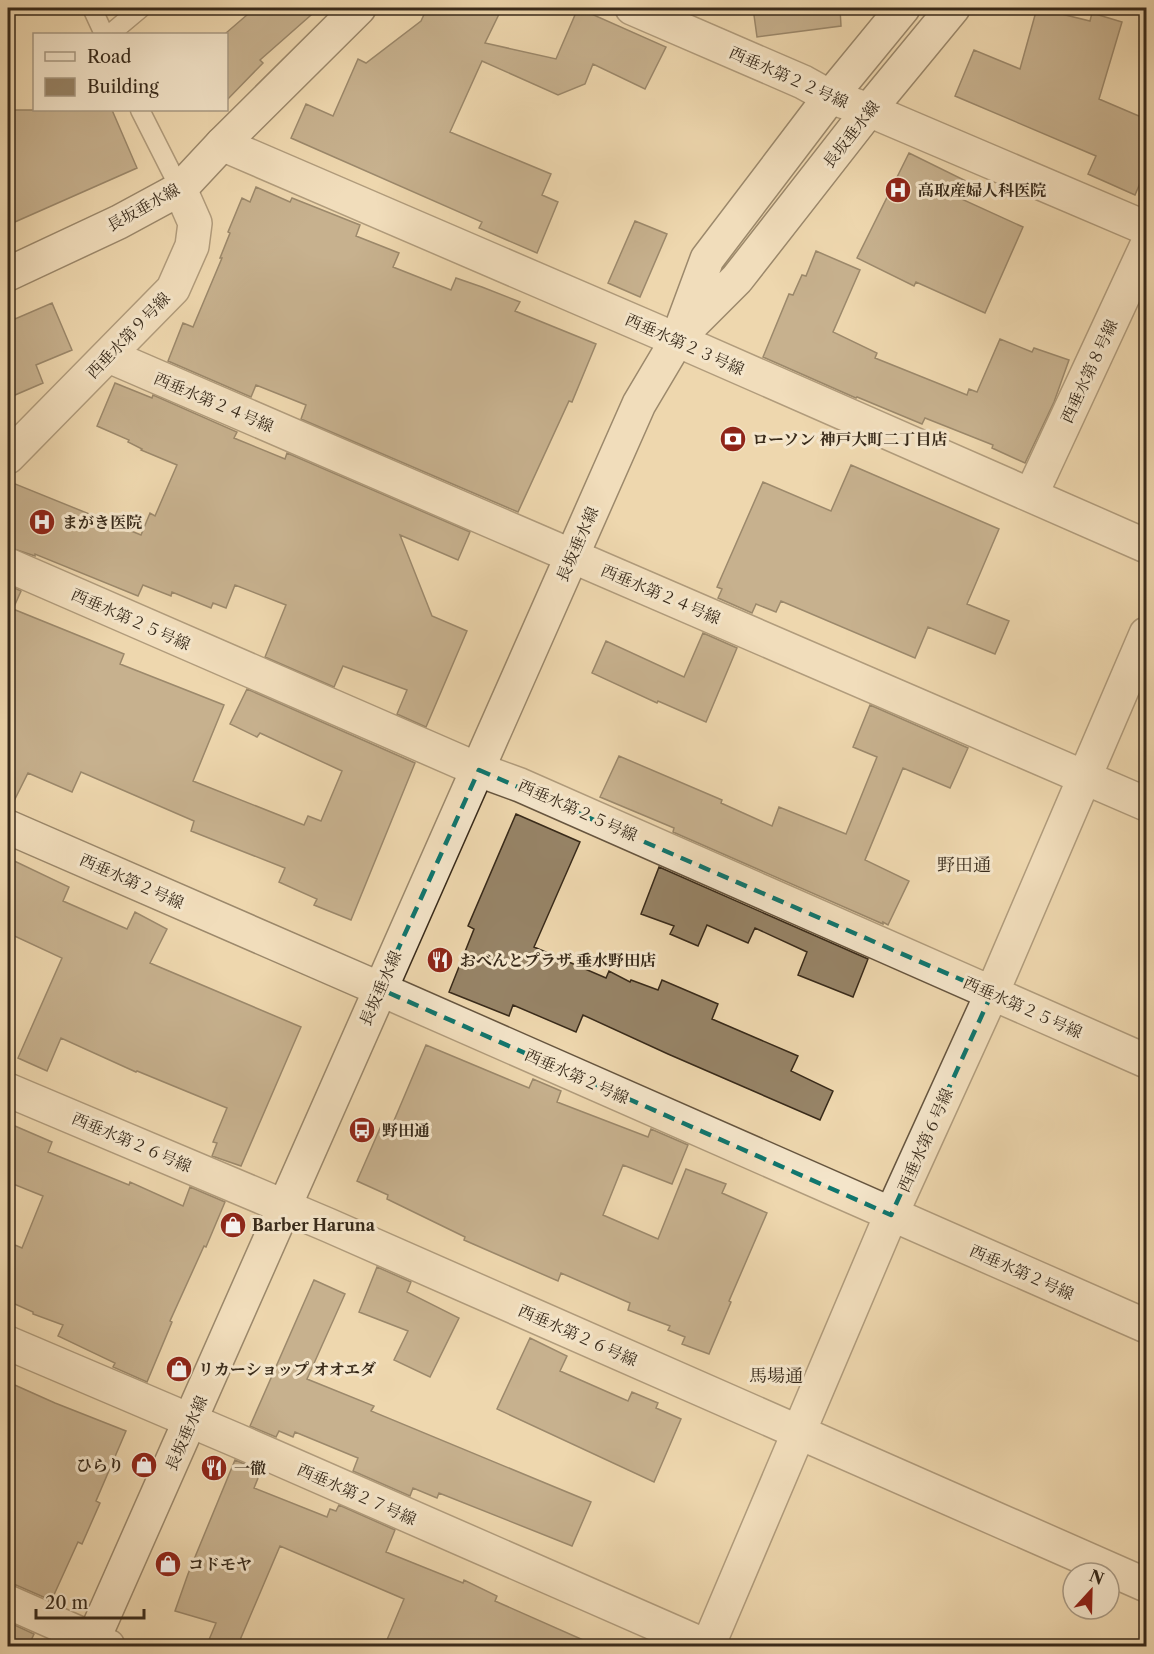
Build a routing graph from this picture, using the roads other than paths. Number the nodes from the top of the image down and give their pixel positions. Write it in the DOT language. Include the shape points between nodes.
graph roads {
  1 [pos="92,8"];
  2 [pos="141,8"];
  3 [pos="359,8"];
  4 [pos="632,8"];
  5 [pos="903,8"];
  6 [pos="953,8"];
  7 [pos="104,33"];
  8 [pos="111,33"];
  9 [pos="831,97"];
  10 [pos="869,110"];
  11 [pos="141,111"];
  12 [pos="222,144"];
  13 [pos="180,189"];
  14 [pos="1146,228"];
  15 [pos="1146,247"];
  16 [pos="8,274"];
  17 [pos="677,340"];
  18 [pos="109,356"];
  19 [pos="8,457"];
  20 [pos="1031,495"];
  21 [pos="1146,546"];
  22 [pos="572,555"];
  23 [pos="8,565"];
  24 [pos="1146,634"];
  25 [pos="478,770"];
  26 [pos="1085,777"];
  27 [pos="1146,804"];
  28 [pos="8,827"];
  29 [pos="380,989"];
  30 [pos="992,993"];
  31 [pos="1146,1061"];
  32 [pos="8,1090"];
  33 [pos="284,1206"];
  34 [pos="891,1215"];
  35 [pos="1146,1326"];
  36 [pos="8,1343"];
  37 [pos="191,1421"];
  38 [pos="799,1432"];
  39 [pos="1146,1585"];
  40 [pos="8,1602"];
  41 [pos="96,1645"];
  42 [pos="707,1647"];
  1 -- 7 [label="lane"];
  2 -- 8 [label="lane"];
  3 -- 12 [label="street, 長坂垂水線"];
  4 -- 9 [label="street, 西垂水第２２号線"];
  5 -- 9 [label="street, 長坂垂水線"];
  6 -- 10 [label="street, 長坂垂水線"];
  9 -- 10 [label="street, 西垂水第２２号線"];
  9 -- 17 [label="street, 長坂垂水線" via="707,259"];
  10 -- 14 [label="street, 西垂水第２２号線"];
  10 -- 17 [label="street, 長坂垂水線" via="736,279"];
  11 -- 13 [label="lane"];
  12 -- 13 [label="street, 長坂垂水線"];
  12 -- 17 [label="street, 西垂水第２３号線"];
  13 -- 16 [label="street, 長坂垂水線"];
  13 -- 18 [label="street, 西垂水第９号線" via="195,224 192,246 173,289"];
  15 -- 20 [label="street, 西垂水第８号線"];
  17 -- 20 [label="street, 西垂水第２３号線"];
  17 -- 22 [label="street, 長坂垂水線" via="639,404"];
  18 -- 19 [label="street, 西垂水第９号線"];
  18 -- 22 [label="street, 西垂水第２４号線"];
  20 -- 21 [label="street, 西垂水第２３号線"];
  22 -- 25 [label="street, 長坂垂水線"];
  22 -- 26 [label="street, 西垂水第２４号線"];
  23 -- 25 [label="street, 西垂水第２５号線"];
  24 -- 26 [label="street, 西垂水第６号線"];
  25 -- 29 [label="street, 長坂垂水線"];
  25 -- 30 [label="street, 西垂水第２５号線" via="520,784"];
  26 -- 27 [label="street, 西垂水第２４号線"];
  26 -- 30 [label="street, 西垂水第６号線"];
  28 -- 29 [label="street, 西垂水第２号線"];
  29 -- 33 [label="street, 長坂垂水線"];
  29 -- 34 [label="street, 西垂水第２号線"];
  30 -- 31 [label="street, 西垂水第２５号線"];
  30 -- 34 [label="street, 西垂水第６号線"];
  32 -- 33 [label="street, 西垂水第２６号線"];
  33 -- 37 [label="street, 長坂垂水線"];
  33 -- 38 [label="street, 西垂水第２６号線"];
  34 -- 35 [label="street, 西垂水第２号線"];
  34 -- 38 [label="street, 西垂水第６号線"];
  36 -- 37 [label="street, 西垂水第２７号線"];
  37 -- 41 [label="street, 長坂垂水線"];
  37 -- 42 [label="street, 西垂水第２７号線"];
  38 -- 39 [label="street, 西垂水第２６号線"];
  38 -- 42 [label="street, 西垂水第６号線"];
  40 -- 41 [label="street"];
}
